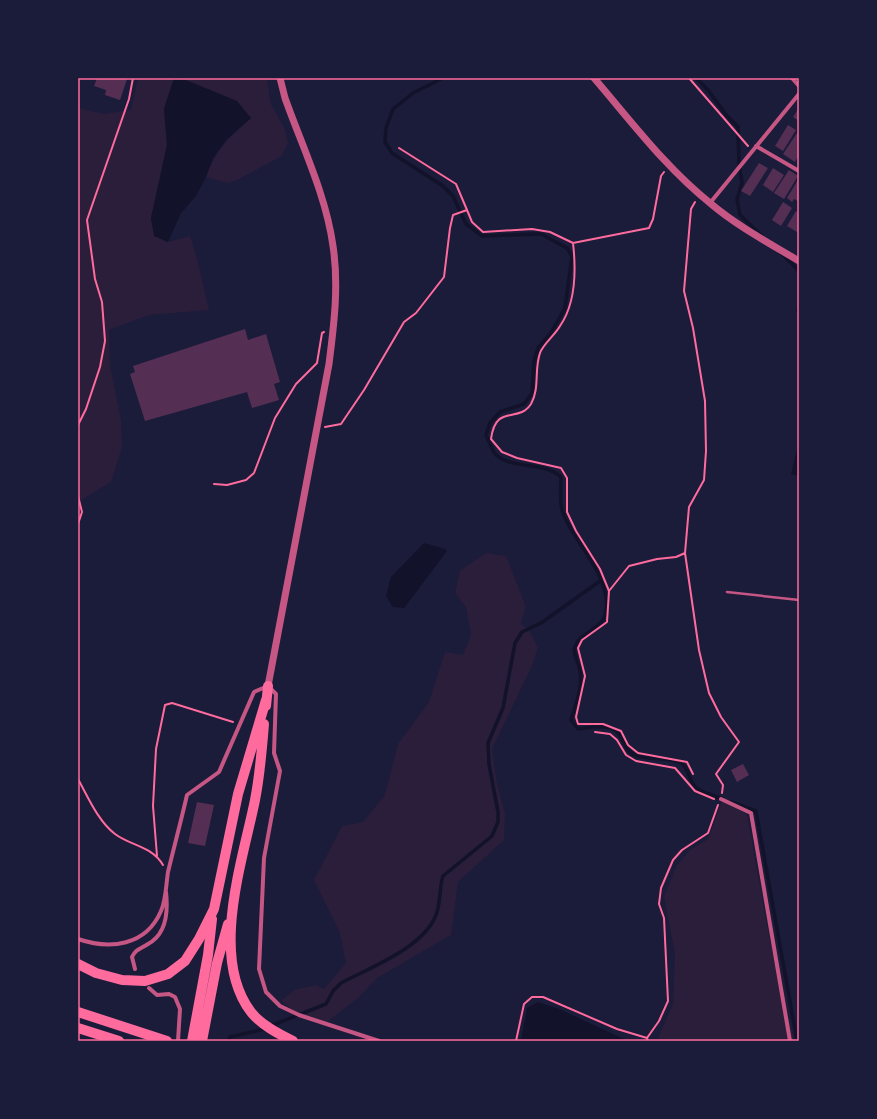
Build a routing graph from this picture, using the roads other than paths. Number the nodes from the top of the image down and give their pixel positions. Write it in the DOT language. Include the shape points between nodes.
graph roads {
  1 [pos="280,78"];
  2 [pos="594,78"];
  3 [pos="792,78"];
  4 [pos="799,86"];
  5 [pos="799,94"];
  6 [pos="756,146"];
  7 [pos="799,171"];
  8 [pos="709,203"];
  9 [pos="799,261"];
  10 [pos="727,592"];
  11 [pos="799,600"];
  12 [pos="268,686"];
  13 [pos="266,700"];
  14 [pos="721,800"];
  15 [pos="166,887"];
  16 [pos="214,909"];
  17 [pos="231,912"];
  18 [pos="78,939"];
  19 [pos="78,964"];
  20 [pos="136,969"];
  21 [pos="149,988"];
  22 [pos="78,1012"];
  23 [pos="78,1028"];
  24 [pos="119,1041"];
  25 [pos="167,1041"];
  26 [pos="178,1041"];
  27 [pos="192,1041"];
  28 [pos="202,1041"];
  29 [pos="293,1041"];
  30 [pos="379,1041"];
  31 [pos="790,1041"];
  1 -- 12 [label="street" via="328,221 336,278 334,328"];
  2 -- 8 [label="street" via="669,165"];
  3 -- 4 [label="street"];
  5 -- 6 [label="street"];
  6 -- 7 [label="street"];
  6 -- 8 [label="street"];
  8 -- 9 [label="street"];
  10 -- 11 [label="lane"];
  12 -- 13 [label="highway"];
  12 -- 15 [label="street" via="254,692 220,772 187,795"];
  12 -- 30 [label="street" via="276,694 274,753 280,771 264,858 259,968 266,992 280,1006 299,1015"];
  13 -- 16 [label="highway" via="238,794"];
  13 -- 17 [label="highway" via="255,798"];
  14 -- 31 [label="street" via="751,813"];
  15 -- 18 [label="street" via="161,911 146,933 131,942 115,944"];
  15 -- 20 [label="street" via="168,909 160,934 149,944 136,950 132,957"];
  16 -- 19 [label="highway" via="185,961 168,974 145,981 122,980 96,973"];
  16 -- 27 [label="highway"];
  17 -- 28 [label="highway" via="217,963"];
  17 -- 29 [label="highway" via="234,972 241,995 252,1013 276,1032"];
  21 -- 26 [label="street" via="157,995 169,994 176,998 180,1009"];
  22 -- 25 [label="highway"];
  23 -- 24 [label="highway"];
}
